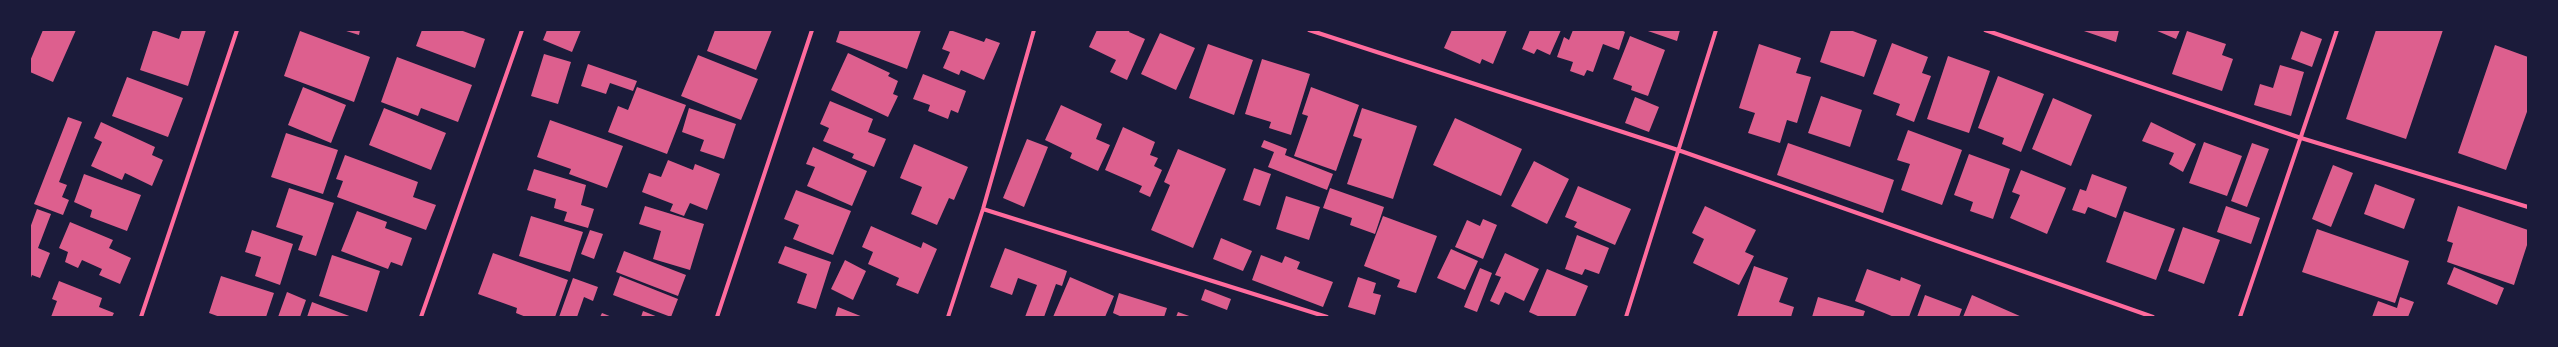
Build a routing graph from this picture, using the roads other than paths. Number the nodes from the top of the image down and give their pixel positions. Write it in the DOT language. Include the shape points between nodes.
graph roads {
  1 [pos="237,30"];
  2 [pos="522,30"];
  3 [pos="812,30"];
  4 [pos="1034,30"];
  5 [pos="1309,30"];
  6 [pos="1716,30"];
  7 [pos="1985,30"];
  8 [pos="2337,30"];
  9 [pos="2301,138"];
  10 [pos="1678,150"];
  11 [pos="2528,207"];
  12 [pos="983,209"];
  13 [pos="141,317"];
  14 [pos="421,317"];
  15 [pos="717,317"];
  16 [pos="948,317"];
  17 [pos="1327,317"];
  18 [pos="1626,317"];
  19 [pos="2153,317"];
  20 [pos="2240,317"];
  1 -- 13 [label="street"];
  2 -- 14 [label="street"];
  3 -- 15 [label="street"];
  4 -- 12 [label="street"];
  5 -- 10 [label="street"];
  6 -- 10 [label="street"];
  7 -- 9 [label="street"];
  8 -- 9 [label="street"];
  9 -- 11 [label="street"];
  9 -- 20 [label="street"];
  10 -- 18 [label="street"];
  10 -- 19 [label="street"];
  12 -- 16 [label="street"];
  12 -- 17 [label="street"];
}
